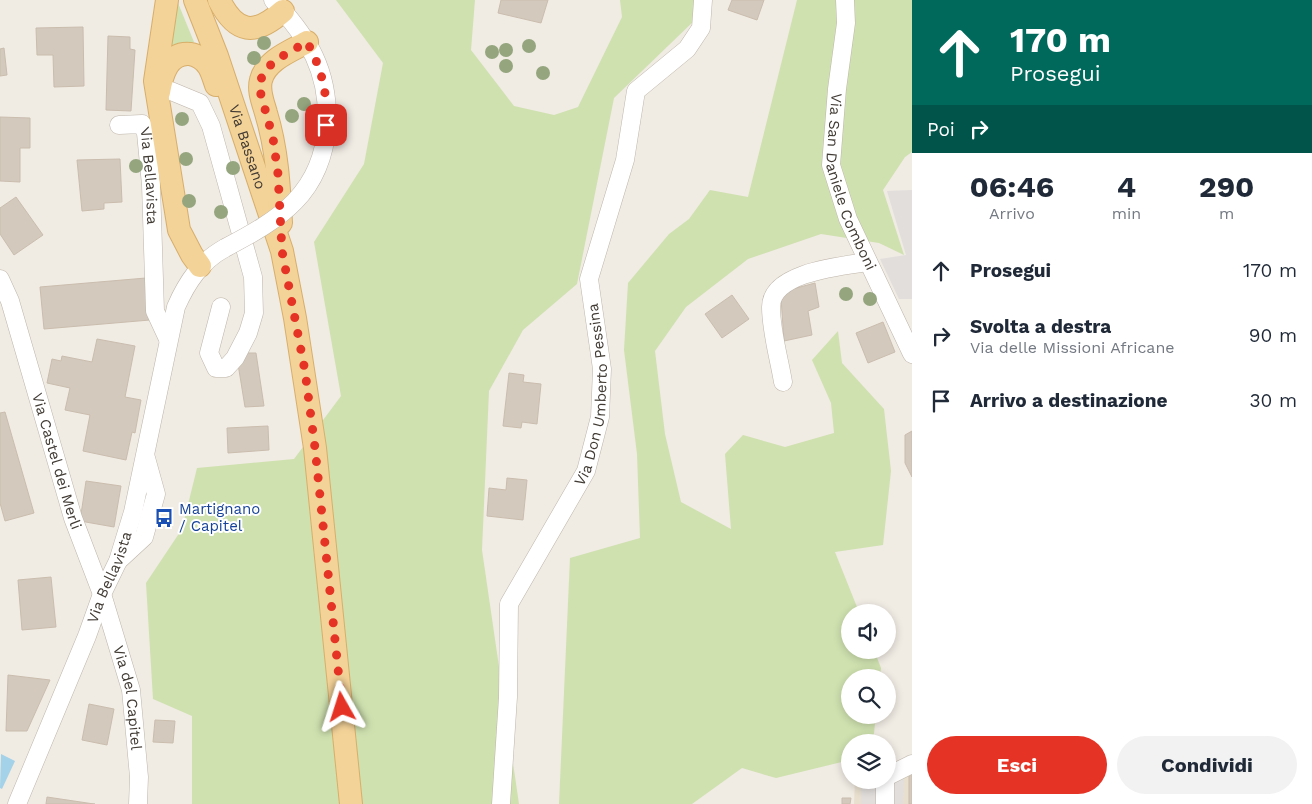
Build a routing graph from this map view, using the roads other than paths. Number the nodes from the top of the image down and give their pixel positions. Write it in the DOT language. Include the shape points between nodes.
graph roads {
  1 [pos="167,0"];
  2 [pos="194,0"];
  3 [pos="219,0"];
  4 [pos="703,0"];
  5 [pos="844,0"];
  6 [pos="278,5"];
  7 [pos="307,42"];
  8 [pos="158,92"];
  9 [pos="119,125"];
  10 [pos="282,251"];
  11 [pos="868,262"];
  12 [pos="200,266"];
  13 [pos="0,279"];
  14 [pos="221,307"];
  15 [pos="8,327"];
  16 [pos="168,339"];
  17 [pos="912,354"];
  18 [pos="783,382"];
  19 [pos="102,594"];
  20 [pos="912,764"];
  21 [pos="896,772"];
  22 [pos="885,789"];
  23 [pos="17,804"];
  24 [pos="138,804"];
  25 [pos="351,804"];
  26 [pos="501,804"];
  27 [pos="886,804"];
  1 -- 8 [label="main road" via="155,81"];
  2 -- 10 [label="main road, Via Bassano" via="217,56"];
  3 -- 6 [label="main road" via="230,20 247,27 262,26"];
  4 -- 26 [label="street, Via Don Umberto Pessina" via="701,28 687,49 636,91 625,160 589,278 602,369 600,417 586,471 509,604 508,697"];
  5 -- 11 [label="street, Via San Daniele Comboni" via="846,23 831,165 848,219"];
  6 -- 7 [label="street"];
  7 -- 10 [label="main road" via="279,58 267,68 261,79 260,91 273,138 278,174"];
  7 -- 12 [label="street, Via Bellavista, bridge" via="317,59 325,85 326,125 321,154 312,178 288,210"];
  8 -- 10 [label="main road" via="164,72 174,57 194,55 209,67 238,148"];
  8 -- 12 [label="main road" via="179,230"];
  8 -- 14 [label="street" via="171,92 200,103 212,126 254,277 254,313 248,333 235,358 221,370 216,368 209,353"];
  9 -- 16 [label="street, Via Bellavista" via="142,124 146,133 155,311"];
  10 -- 25 [label="main road, Via Bassano" via="305,371 315,448"];
  11 -- 17 [label="street, Via San Daniele Comboni"];
  11 -- 18 [label="street" via="801,275 778,288 771,305"];
  12 -- 16 [label="street, Via Bellavista" via="182,294"];
  13 -- 15 [label="street, Via Castel dei Merli" via="10,301"];
  15 -- 19 [label="street, Via Castel dei Merli" via="72,518"];
  16 -- 19 [label="street, Via Bellavista" via="133,512 118,561"];
  19 -- 23 [label="street, Via Bellavista"];
  19 -- 24 [label="street, Via del Capitel" via="130,690 139,777"];
  20 -- 21 [label="street"];
  22 -- 27 [label="street"];
}
